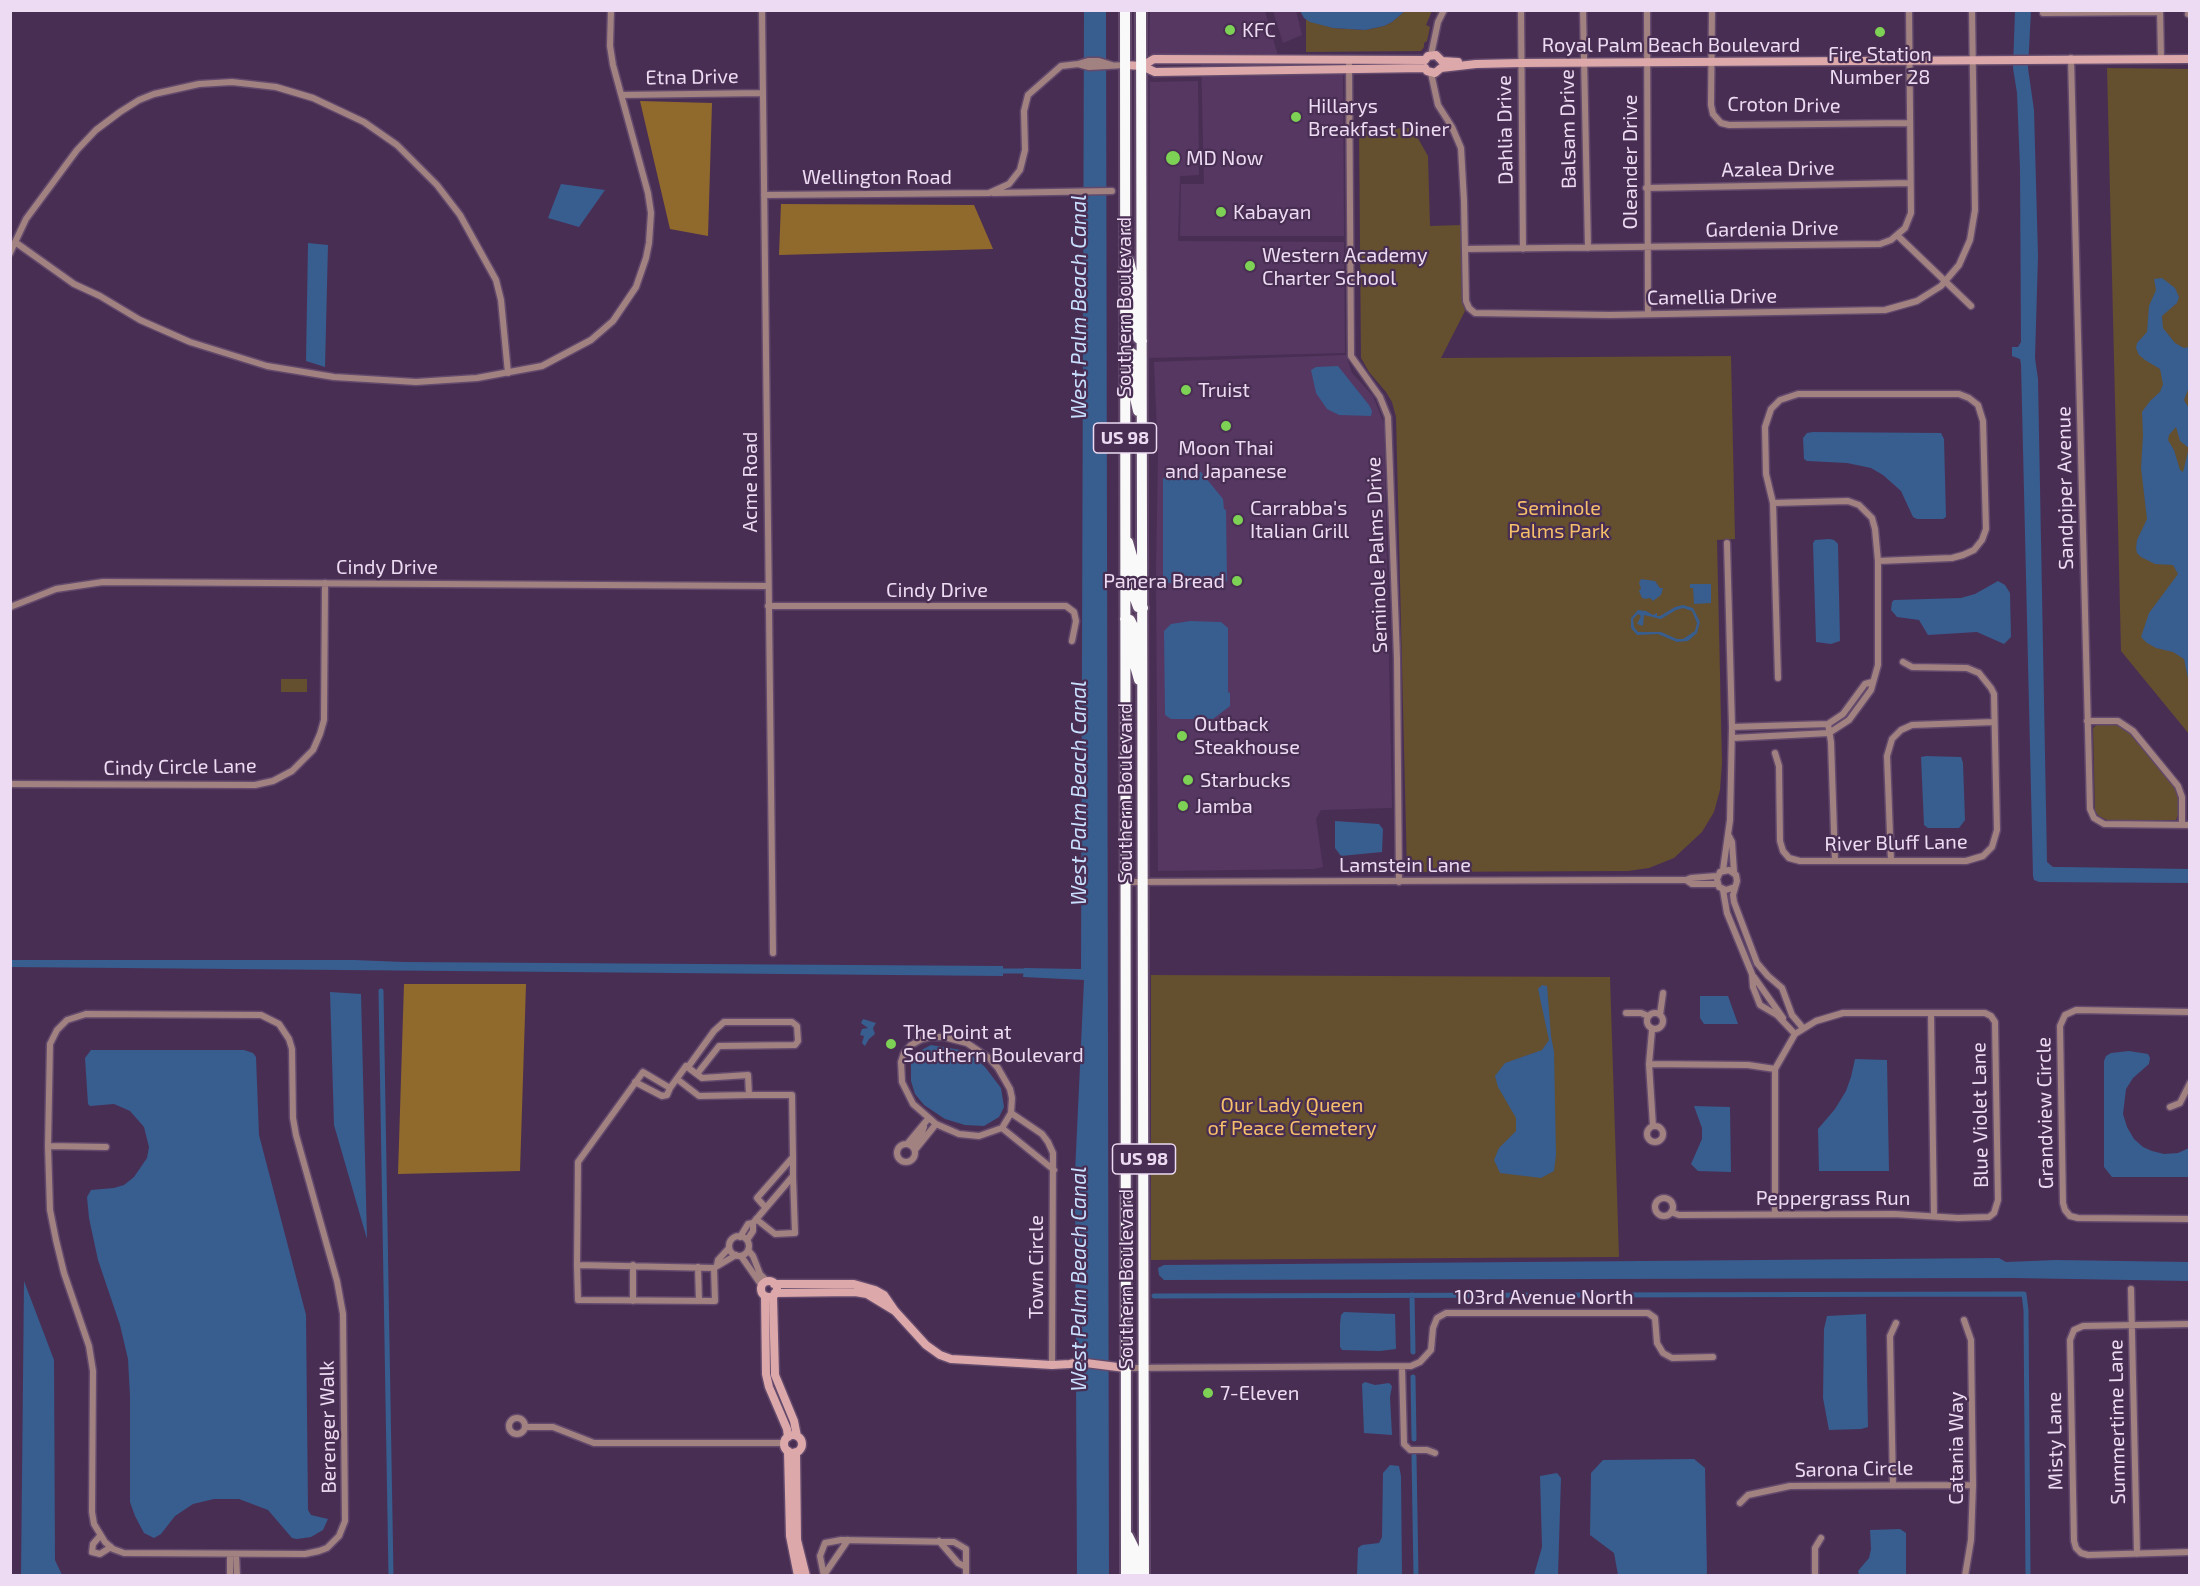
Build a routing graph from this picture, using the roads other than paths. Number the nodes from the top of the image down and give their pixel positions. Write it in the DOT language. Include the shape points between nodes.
graph roads {
  1 [pos="611,10"];
  2 [pos="762,10"];
  3 [pos="1125,10"];
  4 [pos="1141,10"];
  5 [pos="1444,10"];
  6 [pos="1521,10"];
  7 [pos="1583,10"];
  8 [pos="1647,10"];
  9 [pos="1712,10"];
  10 [pos="1909,10"];
  11 [pos="1972,10"];
  12 [pos="2160,11"];
  13 [pos="2043,13"];
  14 [pos="2071,58"];
  15 [pos="1972,59"];
  16 [pos="2161,59"];
  17 [pos="2190,59"];
  18 [pos="1909,60"];
  19 [pos="1647,62"];
  20 [pos="1711,62"];
  21 [pos="1521,63"];
  22 [pos="1583,63"];
  23 [pos="1349,64"];
  24 [pos="1433,64"];
  25 [pos="1125,65"];
  26 [pos="1142,66"];
  27 [pos="763,93"];
  28 [pos="622,95"];
  29 [pos="1909,123"];
  30 [pos="1910,183"];
  31 [pos="1646,188"];
  32 [pos="1112,191"];
  33 [pos="990,193"];
  34 [pos="764,195"];
  35 [pos="1898,236"];
  36 [pos="15,242"];
  37 [pos="1125,246"];
  38 [pos="1647,247"];
  39 [pos="1587,248"];
  40 [pos="1465,249"];
  41 [pos="1523,249"];
  42 [pos="10,253"];
  43 [pos="1945,281"];
  44 [pos="1971,306"];
  45 [pos="1648,314"];
  46 [pos="1142,341"];
  47 [pos="1125,349"];
  48 [pos="508,373"];
  49 [pos="1142,426"];
  50 [pos="1773,503"];
  51 [pos="1125,531"];
  52 [pos="1727,543"];
  53 [pos="1878,561"];
  54 [pos="325,583"];
  55 [pos="768,586"];
  56 [pos="768,606"];
  57 [pos="10,607"];
  58 [pos="1143,609"];
  59 [pos="1125,619"];
  60 [pos="1072,641"];
  61 [pos="1903,662"];
  62 [pos="1778,678"];
  63 [pos="1872,682"];
  64 [pos="1143,695"];
  65 [pos="1848,708"];
  66 [pos="1854,713"];
  67 [pos="2087,721"];
  68 [pos="1994,722"];
  69 [pos="1828,724"];
  70 [pos="1807,725"];
  71 [pos="1788,726"];
  72 [pos="1732,727"];
  73 [pos="1829,733"];
  74 [pos="1807,734"];
  75 [pos="1789,735"];
  76 [pos="1732,738"];
  77 [pos="1775,753"];
  78 [pos="10,784"];
  79 [pos="2182,825"];
  80 [pos="2190,825"];
  81 [pos="1729,836"];
  82 [pos="1835,861"];
  83 [pos="1891,861"];
  84 [pos="1723,870"];
  85 [pos="1734,872"];
  86 [pos="1717,876"];
  87 [pos="1686,880"];
  88 [pos="1125,882"];
  89 [pos="1143,882"];
  90 [pos="1399,882"];
  91 [pos="1717,884"];
  92 [pos="1735,887"];
  93 [pos="1723,890"];
  94 [pos="773,953"];
  95 [pos="1752,974"];
  96 [pos="1663,993"];
  97 [pos="1787,1000"];
  98 [pos="1774,1005"];
  99 [pos="1765,1009"];
  100 [pos="2190,1012"];
  101 [pos="1626,1013"];
  102 [pos="1931,1014"];
  103 [pos="1660,1015"];
  104 [pos="1648,1016"];
  105 [pos="1785,1022"];
  106 [pos="1803,1028"];
  107 [pos="1652,1029"];
  108 [pos="1796,1034"];
  109 [pos="709,1038"];
  110 [pos="719,1046"];
  111 [pos="1649,1064"];
  112 [pos="688,1067"];
  113 [pos="1775,1069"];
  114 [pos="697,1074"];
  115 [pos="676,1079"];
  116 [pos="635,1083"];
  117 [pos="2190,1083"];
  118 [pos="670,1088"];
  119 [pos="749,1095"];
  120 [pos="2170,1107"];
  121 [pos="1011,1113"];
  122 [pos="926,1121"];
  123 [pos="936,1124"];
  124 [pos="1653,1126"];
  125 [pos="1002,1128"];
  126 [pos="48,1146"];
  127 [pos="106,1147"];
  128 [pos="793,1157"];
  129 [pos="1054,1170"];
  130 [pos="793,1176"];
  131 [pos="765,1207"];
  132 [pos="1671,1212"];
  133 [pos="1994,1213"];
  134 [pos="1775,1214"];
  135 [pos="1934,1216"];
  136 [pos="2190,1219"];
  137 [pos="754,1221"];
  138 [pos="743,1239"];
  139 [pos="729,1248"];
  140 [pos="748,1250"];
  141 [pos="738,1255"];
  142 [pos="577,1265"];
  143 [pos="633,1265"];
  144 [pos="716,1266"];
  145 [pos="698,1268"];
  146 [pos="770,1289"];
  147 [pos="2131,1289"];
  148 [pos="633,1300"];
  149 [pos="699,1301"];
  150 [pos="1964,1320"];
  151 [pos="1896,1323"];
  152 [pos="2190,1324"];
  153 [pos="2132,1325"];
  154 [pos="1713,1357"];
  155 [pos="1052,1365"];
  156 [pos="1402,1367"];
  157 [pos="1125,1368"];
  158 [pos="1144,1368"];
  159 [pos="525,1427"];
  160 [pos="791,1444"];
  161 [pos="1435,1453"];
  162 [pos="1893,1485"];
  163 [pos="1973,1485"];
  164 [pos="1740,1503"];
  165 [pos="1126,1530"];
  166 [pos="100,1536"];
  167 [pos="1821,1538"];
  168 [pos="848,1540"];
  169 [pos="939,1541"];
  170 [pos="111,1547"];
  171 [pos="2190,1552"];
  172 [pos="233,1554"];
  173 [pos="2137,1554"];
  174 [pos="966,1567"];
  175 [pos="230,1575"];
  176 [pos="237,1575"];
  177 [pos="798,1575"];
  178 [pos="806,1575"];
  179 [pos="966,1575"];
  180 [pos="1126,1575"];
  181 [pos="1134,1575"];
  182 [pos="1144,1575"];
  183 [pos="1815,1575"];
  184 [pos="1965,1575"];
  1 -- 28 [label="street" via="612,56"];
  2 -- 27 [label="street, Acme Road"];
  3 -- 25 [label="highway, Southern Boulevard / US 98"];
  4 -- 26 [label="highway, Southern Boulevard / US 98"];
  5 -- 24 [label="street, Camellia Drive" via="1433,41"];
  6 -- 21 [label="street, Dahlia Drive"];
  7 -- 22 [label="street, Balsam Drive"];
  8 -- 19 [label="street, Oleander Drive"];
  9 -- 20 [label="street"];
  10 -- 18 [label="street"];
  11 -- 15 [label="street, Camellia Drive"];
  12 -- 13 [label="street"];
  12 -- 16 [label="street"];
  14 -- 15 [label="street, Royal Palm Beach Boulevard"];
  14 -- 16 [label="street, Royal Palm Beach Boulevard"];
  14 -- 67 [label="street, Sandpiper Avenue"];
  15 -- 18 [label="street, Royal Palm Beach Boulevard"];
  15 -- 43 [label="street, Camellia Drive" via="1975,218 1965,254"];
  16 -- 17 [label="street, Royal Palm Beach Boulevard"];
  18 -- 20 [label="street, Royal Palm Beach Boulevard"];
  18 -- 29 [label="street"];
  19 -- 20 [label="street, Royal Palm Beach Boulevard"];
  19 -- 22 [label="street, Royal Palm Beach Boulevard"];
  19 -- 31 [label="street, Oleander Drive"];
  20 -- 29 [label="street, Croton Drive" via="1711,105 1721,123"];
  21 -- 22 [label="street, Royal Palm Beach Boulevard"];
  21 -- 24 [label="street, Royal Palm Beach Boulevard"];
  21 -- 41 [label="street, Dahlia Drive"];
  22 -- 39 [label="street, Balsam Drive"];
  23 -- 24 [label="street, Royal Palm Beach Boulevard"];
  23 -- 26 [label="street, Royal Palm Beach Boulevard" via="1155,72"];
  23 -- 26 [label="street, Royal Palm Beach Boulevard" via="1154,59"];
  23 -- 90 [label="street, Seminole Palms Drive" via="1351,356 1380,397 1388,417 1397,658"];
  24 -- 40 [label="street, Camellia Drive" via="1438,105 1452,127 1463,159"];
  25 -- 26 [label="street, Royal Palm Beach Boulevard"];
  25 -- 33 [label="street" via="1061,66 1028,94 1024,111 1026,150 1020,170 1009,184"];
  25 -- 37 [label="highway, Southern Boulevard / US 98"];
  26 -- 46 [label="highway, Southern Boulevard / US 98"];
  27 -- 28 [label="street, Etna Drive"];
  27 -- 34 [label="street, Acme Road"];
  28 -- 48 [label="street" via="650,203 649,243 642,273 628,300 603,332 556,360"];
  29 -- 30 [label="street"];
  30 -- 31 [label="street, Azalea Drive"];
  30 -- 35 [label="street" via="1910,217"];
  31 -- 38 [label="street, Oleander Drive"];
  32 -- 33 [label="street, Wellington Road"];
  33 -- 34 [label="street, Wellington Road"];
  34 -- 55 [label="street, Acme Road"];
  35 -- 38 [label="street, Gardenia Drive" via="1880,244"];
  35 -- 43 [label="street"];
  36 -- 42 [label="street"];
  36 -- 48 [label="street" via="75,284 140,320 215,351 267,366 389,381 443,381"];
  36 -- 48 [label="street" via="38,201 77,150 96,130 139,100 183,86 215,82 248,83 295,92 347,113 378,131 411,158 449,200 496,280"];
  37 -- 46 [label="highway" via="1134,282 1134,329"];
  37 -- 47 [label="highway, Southern Boulevard / US 98"];
  38 -- 39 [label="street, Gardenia Drive"];
  38 -- 45 [label="street, Oleander Drive"];
  39 -- 41 [label="street, Gardenia Drive"];
  40 -- 41 [label="street, Gardenia Drive"];
  40 -- 45 [label="street, Camellia Drive" via="1466,301 1478,314"];
  43 -- 44 [label="street"];
  43 -- 45 [label="street, Camellia Drive" via="1917,301 1885,310"];
  46 -- 49 [label="highway, Southern Boulevard / US 98"];
  47 -- 49 [label="highway" via="1133,354 1133,389"];
  47 -- 51 [label="highway, Southern Boulevard / US 98"];
  49 -- 58 [label="highway, Southern Boulevard / US 98"];
  50 -- 53 [label="street" via="1842,501 1859,505 1874,523"];
  50 -- 53 [label="street" via="1766,474 1765,427 1771,409 1786,397 1959,394 1969,398 1978,405 1982,416 1986,529 1982,540 1974,550 1952,558"];
  50 -- 62 [label="street"];
  51 -- 58 [label="highway" via="1134,563 1134,596"];
  51 -- 59 [label="highway, Southern Boulevard / US 98"];
  52 -- 72 [label="street"];
  53 -- 63 [label="street" via="1878,665"];
  54 -- 55 [label="street, Cindy Drive"];
  54 -- 57 [label="street, Cindy Drive" via="87,584 40,594"];
  54 -- 78 [label="street, Cindy Circle Lane" via="324,720 312,750 292,771 273,781 255,784"];
  55 -- 56 [label="street, Acme Road"];
  56 -- 60 [label="street, Cindy Drive" via="1066,606 1074,612 1076,621"];
  56 -- 94 [label="street, Acme Road"];
  58 -- 64 [label="highway, Southern Boulevard / US 98"];
  59 -- 64 [label="highway" via="1132,622 1133,659"];
  59 -- 88 [label="highway, Southern Boulevard / US 98"];
  61 -- 68 [label="street, River Bluff Lane" via="1912,667 1961,668 1979,673 1994,694"];
  63 -- 65 [label="street" via="1865,684"];
  63 -- 66 [label="street" via="1871,690"];
  64 -- 89 [label="highway, Southern Boulevard / US 98"];
  65 -- 66 [label="street"];
  65 -- 69 [label="street"];
  66 -- 73 [label="street"];
  67 -- 79 [label="street" via="2118,721 2133,731 2178,786"];
  67 -- 79 [label="street, Sandpiper Avenue" via="2090,806 2094,818 2108,824"];
  68 -- 83 [label="street" via="1912,725 1892,738 1887,756"];
  68 -- 83 [label="street, River Bluff Lane" via="1997,830 1992,847 1972,861"];
  69 -- 70 [label="street"];
  69 -- 73 [label="street"];
  70 -- 71 [label="street"];
  70 -- 74 [label="street"];
  71 -- 72 [label="street"];
  71 -- 75 [label="street"];
  72 -- 76 [label="street"];
  73 -- 74 [label="street"];
  73 -- 82 [label="street"];
  74 -- 75 [label="street"];
  75 -- 76 [label="street"];
  76 -- 81 [label="street"];
  77 -- 82 [label="street, River Bluff Lane" via="1783,851 1800,861"];
  79 -- 80 [label="street, Sandpiper Avenue"];
  81 -- 84 [label="street"];
  81 -- 85 [label="street"];
  82 -- 83 [label="street, River Bluff Lane"];
  84 -- 85 [label="street"];
  84 -- 86 [label="street"];
  85 -- 92 [label="street"];
  86 -- 87 [label="street, Lamstein Lane"];
  86 -- 91 [label="street"];
  87 -- 90 [label="street, Lamstein Lane"];
  87 -- 91 [label="street, Lamstein Lane" via="1692,884"];
  88 -- 89 [label="street, Lamstein Lane"];
  88 -- 157 [label="highway, Southern Boulevard / US 98"];
  89 -- 90 [label="street, Lamstein Lane"];
  89 -- 158 [label="highway, Southern Boulevard / US 98"];
  91 -- 93 [label="street"];
  92 -- 93 [label="street"];
  92 -- 97 [label="street" via="1734,902 1757,963 1782,988"];
  93 -- 95 [label="street" via="1727,913"];
  95 -- 98 [label="street"];
  95 -- 99 [label="street" via="1756,997"];
  96 -- 103 [label="street"];
  97 -- 98 [label="street"];
  97 -- 106 [label="street" via="1792,1015"];
  98 -- 99 [label="street"];
  98 -- 105 [label="street"];
  99 -- 105 [label="street"];
  100 -- 136 [label="street, Grandview Circle" via="2076,1010 2065,1015 2061,1026 2065,1210 2078,1218"];
  101 -- 104 [label="street"];
  102 -- 106 [label="street" via="1843,1013"];
  102 -- 133 [label="street, Blue Violet Lane" via="1985,1013 1995,1022 1998,1200"];
  102 -- 135 [label="street"];
  103 -- 104 [label="street"];
  103 -- 107 [label="street" via="1662,1026"];
  104 -- 107 [label="street" via="1647,1024"];
  105 -- 108 [label="street"];
  106 -- 108 [label="street"];
  107 -- 111 [label="street"];
  108 -- 113 [label="street"];
  109 -- 110 [label="street"];
  109 -- 110 [label="street" via="724,1022 792,1022 797,1026 798,1041 792,1046"];
  109 -- 112 [label="street"];
  110 -- 114 [label="street"];
  111 -- 113 [label="street"];
  111 -- 124 [label="street"];
  112 -- 114 [label="street"];
  112 -- 115 [label="street"];
  113 -- 134 [label="street"];
  114 -- 119 [label="street" via="702,1078 748,1075"];
  115 -- 118 [label="street"];
  115 -- 119 [label="street" via="699,1096"];
  116 -- 118 [label="street" via="662,1096"];
  116 -- 118 [label="street" via="643,1072"];
  116 -- 142 [label="street" via="578,1162"];
  117 -- 120 [label="street" via="2180,1103"];
  119 -- 128 [label="street" via="792,1095"];
  121 -- 122 [label="street" via="1010,1089 989,1058 956,1039 930,1037 904,1053 900,1073 906,1092"];
  121 -- 125 [label="street"];
  121 -- 129 [label="street, Town Circle" via="1048,1142"];
  122 -- 123 [label="street"];
  122 -- 123 [label="street" via="912,1146"];
  123 -- 125 [label="street" via="969,1136"];
  125 -- 129 [label="street"];
  126 -- 127 [label="street"];
  126 -- 166 [label="street, Berenger Walk" via="56,1240 93,1371 92,1512"];
  126 -- 172 [label="street, Berenger Walk" via="50,1044 60,1027 75,1016 261,1014 279,1024 290,1039 297,1135 343,1314 345,1521 339,1536 327,1548 313,1554"];
  128 -- 130 [label="street"];
  128 -- 131 [label="street" via="757,1198"];
  129 -- 155 [label="street, Town Circle"];
  130 -- 131 [label="street"];
  130 -- 137 [label="street" via="795,1233 775,1234"];
  131 -- 137 [label="street"];
  132 -- 134 [label="street, Peppergrass Run"];
  133 -- 135 [label="street, Peppergrass Run" via="1983,1218"];
  134 -- 135 [label="street, Peppergrass Run"];
  137 -- 138 [label="street" via="753,1232"];
  138 -- 139 [label="street" via="732,1239"];
  138 -- 140 [label="street"];
  139 -- 141 [label="street"];
  139 -- 144 [label="street"];
  140 -- 141 [label="street"];
  140 -- 146 [label="street"];
  141 -- 144 [label="street"];
  141 -- 146 [label="street"];
  142 -- 143 [label="street"];
  142 -- 148 [label="street" via="578,1300"];
  143 -- 145 [label="street"];
  143 -- 148 [label="street"];
  144 -- 145 [label="street"];
  144 -- 149 [label="street" via="715,1301"];
  145 -- 149 [label="street"];
  146 -- 155 [label="street" via="867,1294 895,1311 940,1356 951,1359"];
  146 -- 160 [label="street" via="766,1374"];
  147 -- 153 [label="street, Summertime Lane"];
  148 -- 149 [label="street"];
  150 -- 163 [label="street, Catania Way" via="1971,1340"];
  151 -- 162 [label="street" via="1890,1336"];
  152 -- 153 [label="street"];
  153 -- 173 [label="street, Summertime Lane"];
  153 -- 173 [label="street, Misty Lane" via="2083,1326 2074,1330 2070,1340 2074,1541 2078,1550 2088,1555"];
  154 -- 156 [label="street, 103rd Avenue North" via="1672,1358 1663,1353 1657,1343 1654,1318 1648,1313 1446,1313 1437,1318 1432,1328 1431,1350 1420,1362"];
  155 -- 157 [label="street"];
  156 -- 158 [label="street, 103rd Avenue North"];
  156 -- 161 [label="street" via="1404,1444 1410,1450"];
  157 -- 158 [label="street, 103rd Avenue North"];
  157 -- 165 [label="highway, Southern Boulevard / US 98"];
  158 -- 182 [label="highway, Southern Boulevard / US 98"];
  159 -- 160 [label="street" via="553,1427 594,1443"];
  160 -- 177 [label="street" via="790,1536"];
  160 -- 178 [label="street" via="797,1540"];
  162 -- 163 [label="street, Sarona Circle"];
  162 -- 164 [label="street, Sarona Circle" via="1790,1486 1748,1495"];
  163 -- 184 [label="street, Catania Way"];
  165 -- 180 [label="highway, Southern Boulevard / US 98"];
  165 -- 181 [label="highway" via="1134,1548"];
  166 -- 170 [label="street, Berenger Walk"];
  166 -- 170 [label="street" via="92,1552 100,1554"];
  167 -- 183 [label="street" via="1815,1548"];
  168 -- 168 [label="street" via="825,1543 820,1556 824,1575"];
  168 -- 169 [label="street"];
  169 -- 174 [label="street"];
  169 -- 174 [label="street" via="954,1542 966,1549"];
  170 -- 172 [label="street, Berenger Walk" via="136,1554"];
  171 -- 173 [label="street"];
  172 -- 175 [label="street"];
  172 -- 176 [label="street"];
  174 -- 179 [label="street"];
}
